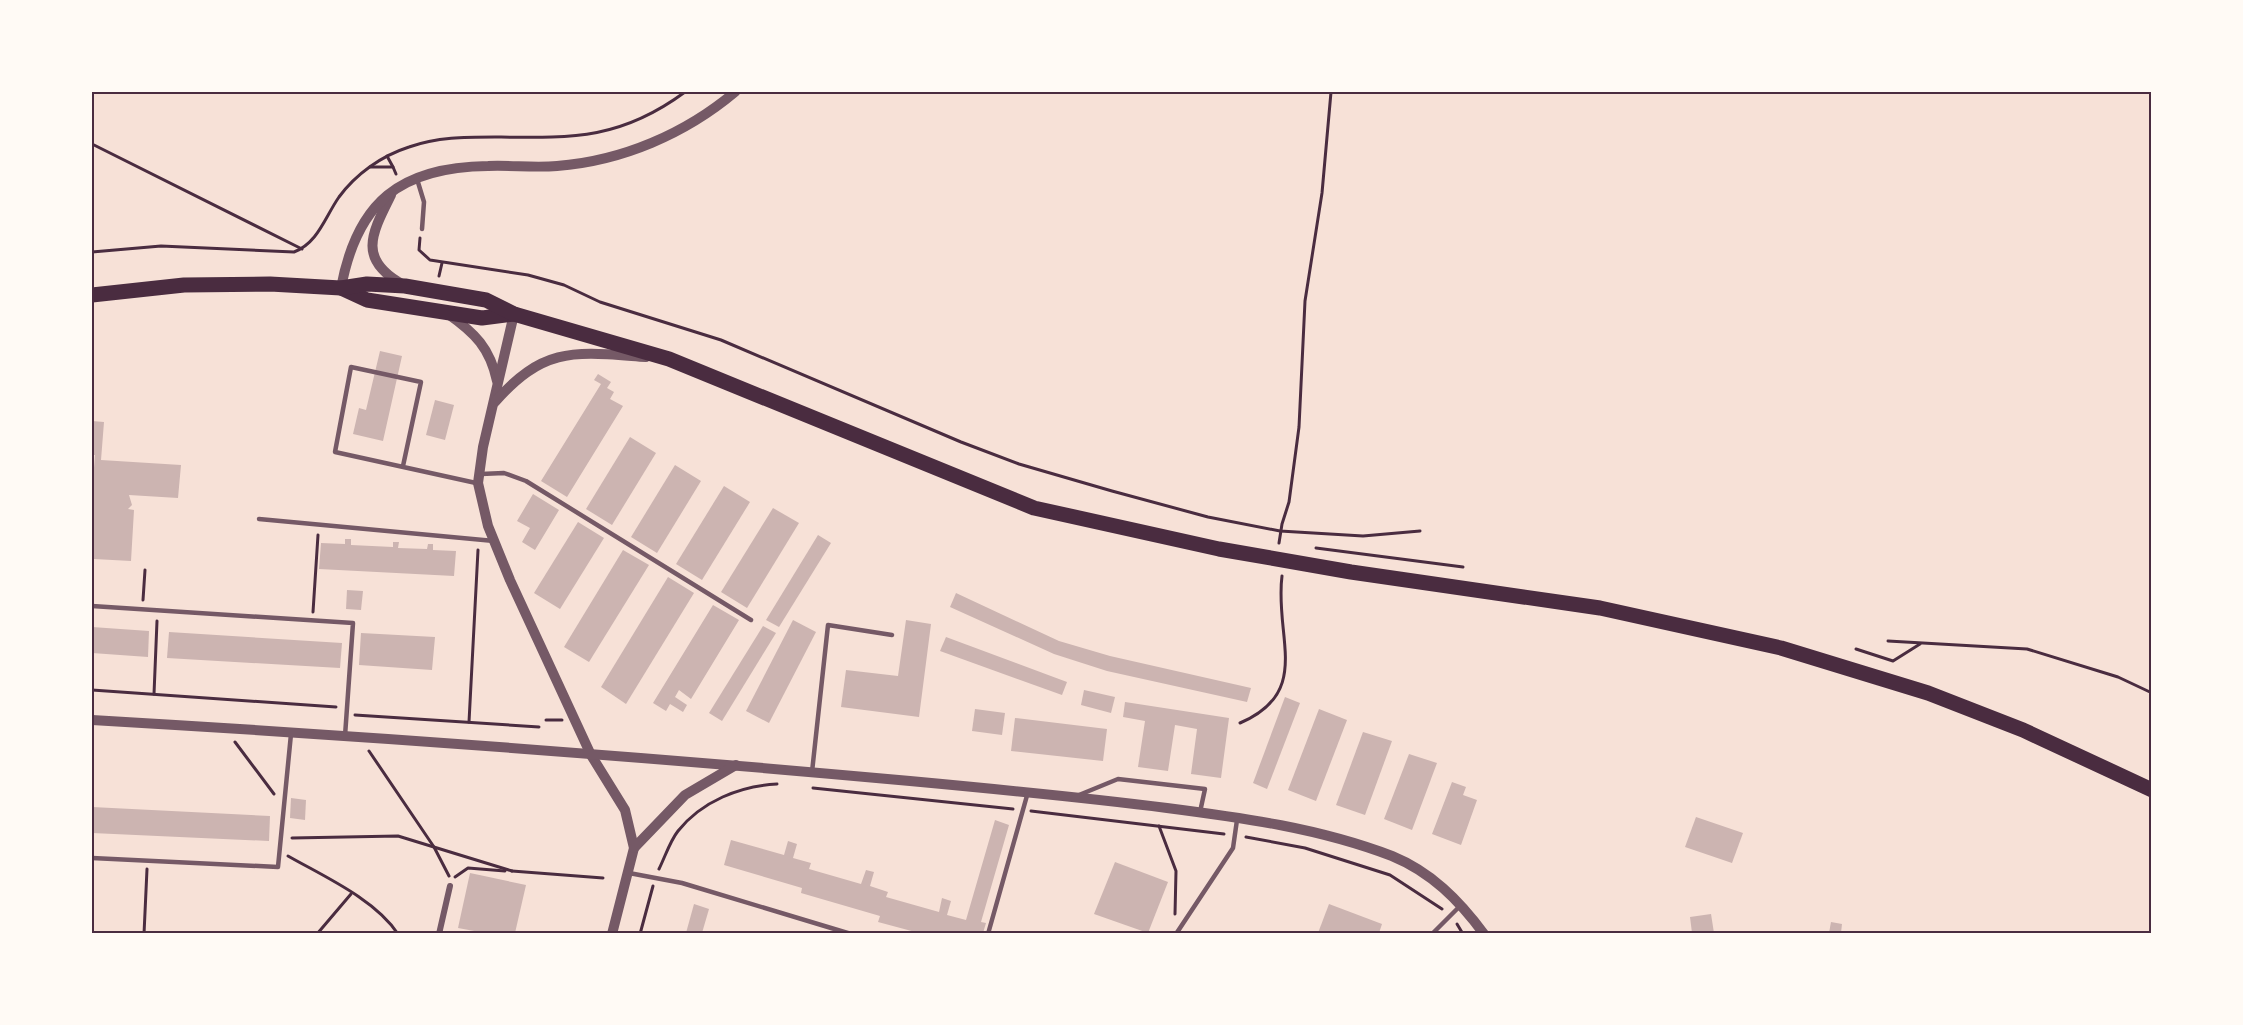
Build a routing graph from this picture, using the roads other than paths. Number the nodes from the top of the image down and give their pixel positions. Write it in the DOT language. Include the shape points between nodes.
graph roads {
  1 [pos="735,92"];
  2 [pos="416,178"];
  3 [pos="397,187"];
  4 [pos="422,228"];
  5 [pos="405,286"];
  6 [pos="341,288"];
  7 [pos="92,295"];
  8 [pos="447,312"];
  9 [pos="514,314"];
  10 [pos="669,359"];
  11 [pos="498,384"];
  12 [pos="493,405"];
  13 [pos="404,466"];
  14 [pos="478,479"];
  15 [pos="259,519"];
  16 [pos="494,541"];
  17 [pos="92,606"];
  18 [pos="751,620"];
  19 [pos="892,635"];
  20 [pos="92,720"];
  21 [pos="291,732"];
  22 [pos="345,736"];
  23 [pos="591,755"];
  24 [pos="736,765"];
  25 [pos="812,772"];
  26 [pos="2151,790"];
  27 [pos="1028,792"];
  28 [pos="1074,797"];
  29 [pos="1200,812"];
  30 [pos="1237,817"];
  31 [pos="634,848"];
  32 [pos="92,858"];
  33 [pos="629,873"];
  34 [pos="450,886"];
  35 [pos="1461,905"];
  36 [pos="439,933"];
  37 [pos="612,933"];
  38 [pos="851,933"];
  39 [pos="988,933"];
  40 [pos="1176,933"];
  41 [pos="1432,933"];
  42 [pos="1484,933"];
  1 -- 2 [label="street" via="703,117 637,149 556,166 486,165"];
  2 -- 3 [label="street"];
  2 -- 4 [label="lane" via="424,202"];
  3 -- 5 [label="street" via="373,231 372,245 375,261 384,274"];
  3 -- 6 [label="street" via="359,227"];
  5 -- 6 [label="main road" via="367,284"];
  5 -- 9 [label="main road" via="486,300"];
  6 -- 7 [label="main road" via="184,285"];
  6 -- 8 [label="main road" via="367,300"];
  8 -- 9 [label="main road" via="482,318"];
  8 -- 11 [label="street" via="486,347"];
  9 -- 10 [label="main road"];
  9 -- 11 [label="street"];
  10 -- 12 [label="street" via="586,352 564,355 527,371"];
  10 -- 26 [label="main road" via="1034,508 1220,549 1661,620 1840,665 1928,693 2023,730"];
  11 -- 12 [label="street"];
  12 -- 14 [label="street"];
  13 -- 13 [label="lane" via="420,382 351,367 335,452"];
  13 -- 14 [label="lane"];
  14 -- 16 [label="street"];
  14 -- 18 [label="lane" via="504,473 526,481"];
  15 -- 16 [label="lane"];
  16 -- 23 [label="street"];
  17 -- 22 [label="lane" via="353,623"];
  19 -- 25 [label="lane" via="828,626"];
  20 -- 21 [label="street"];
  21 -- 22 [label="street"];
  21 -- 32 [label="lane" via="278,867"];
  22 -- 23 [label="street"];
  23 -- 24 [label="street"];
  23 -- 31 [label="street" via="625,810"];
  24 -- 25 [label="street"];
  24 -- 31 [label="street" via="685,795"];
  25 -- 27 [label="street"];
  27 -- 28 [label="street"];
  27 -- 39 [label="lane"];
  28 -- 29 [label="street"];
  28 -- 29 [label="lane" via="1118,779 1205,789"];
  29 -- 30 [label="street"];
  30 -- 35 [label="street" via="1305,829 1394,857 1424,872"];
  30 -- 40 [label="lane" via="1233,849"];
  31 -- 33 [label="street"];
  33 -- 37 [label="street"];
  33 -- 38 [label="lane" via="682,883"];
  34 -- 36 [label="street"];
  35 -- 41 [label="lane"];
  35 -- 42 [label="street"];
}
